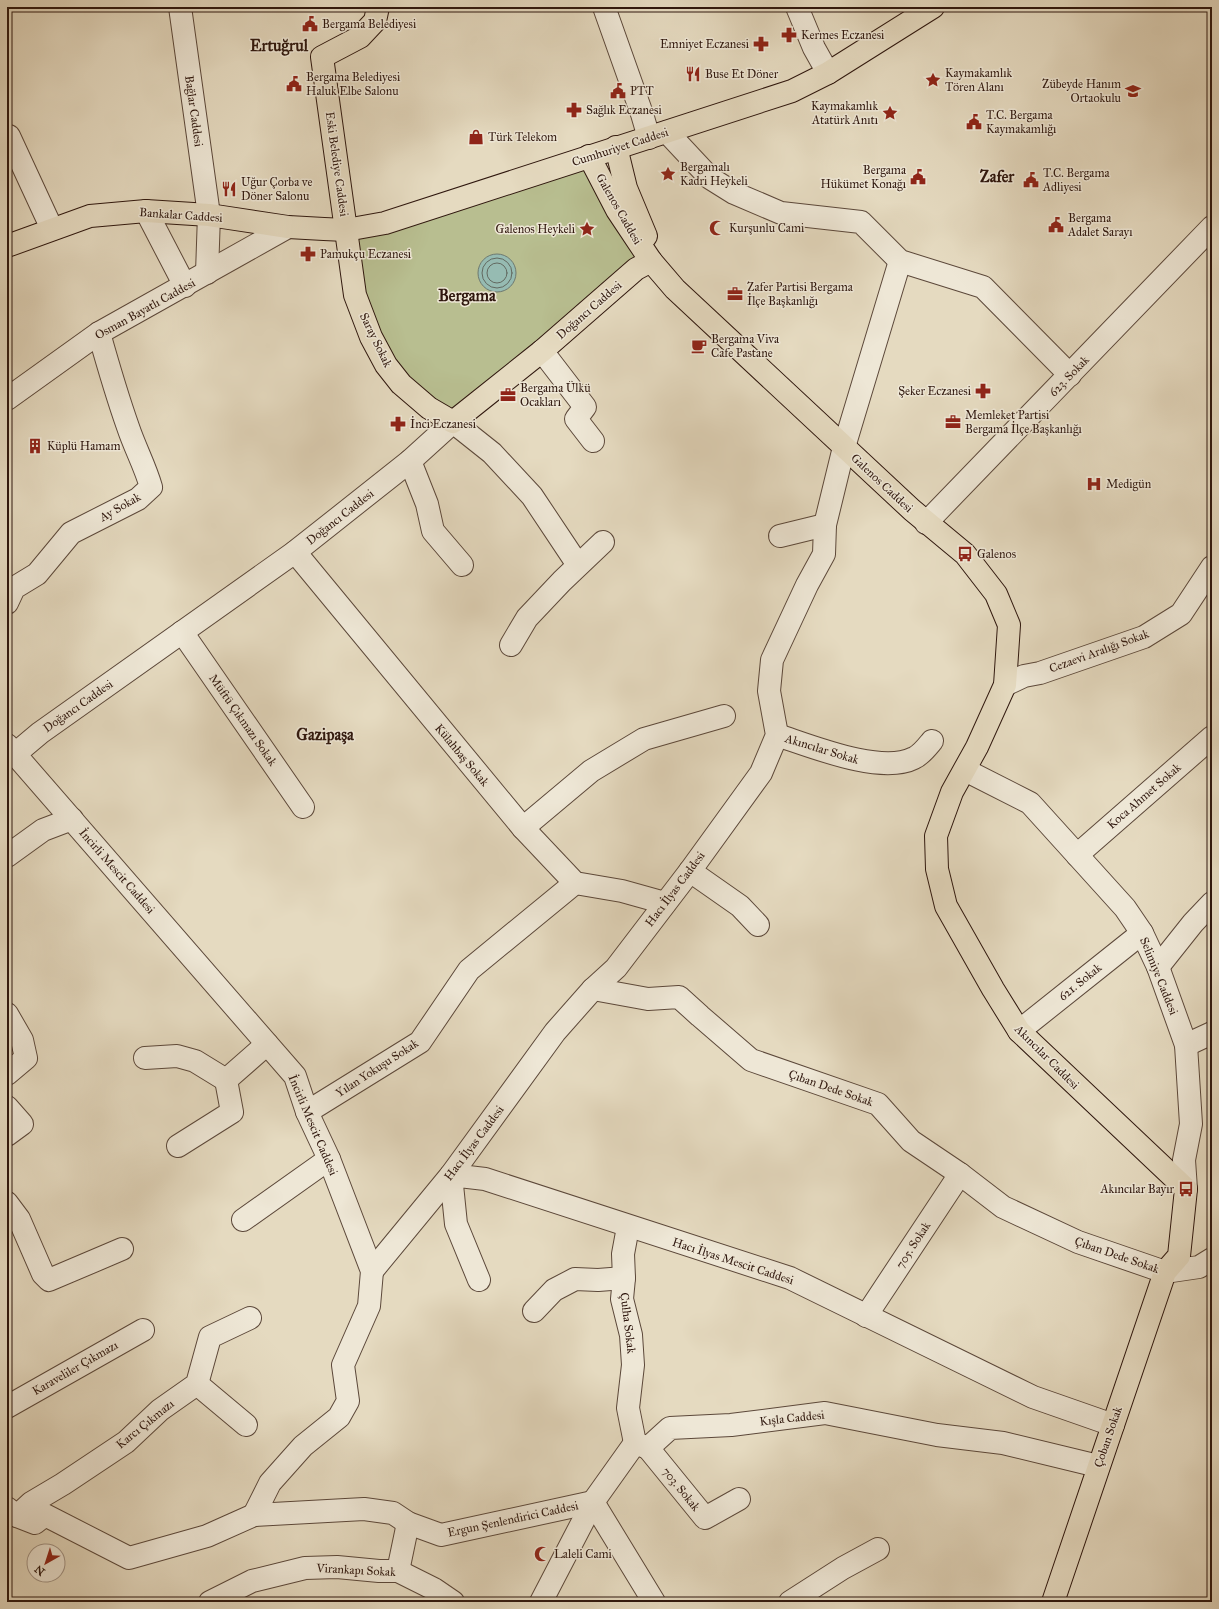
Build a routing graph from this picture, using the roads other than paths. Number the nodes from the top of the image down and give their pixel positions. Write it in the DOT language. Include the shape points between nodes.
graph roads {
  1 [pos="180,7"];
  2 [pos="378,7"];
  3 [pos="604,7"];
  4 [pos="797,7"];
  5 [pos="933,7"];
  6 [pos="828,73"];
  7 [pos="658,135"];
  8 [pos="9,136"];
  9 [pos="616,148"];
  10 [pos="589,156"];
  11 [pos="146,211"];
  12 [pos="209,215"];
  13 [pos="288,227"];
  14 [pos="1212,227"];
  15 [pos="52,229"];
  16 [pos="346,230"];
  17 [pos="7,246"];
  18 [pos="651,261"];
  19 [pos="900,261"];
  20 [pos="207,273"];
  21 [pos="185,286"];
  22 [pos="99,333"];
  23 [pos="542,352"];
  24 [pos="1070,376"];
  25 [pos="8,394"];
  26 [pos="453,422"];
  27 [pos="593,441"];
  28 [pos="844,447"];
  29 [pos="410,461"];
  30 [pos="926,523"];
  31 [pos="825,525"];
  32 [pos="780,536"];
  33 [pos="603,542"];
  34 [pos="295,552"];
  35 [pos="462,564"];
  36 [pos="578,565"];
  37 [pos="1212,566"];
  38 [pos="7,603"];
  39 [pos="182,632"];
  40 [pos="511,645"];
  41 [pos="1005,684"];
  42 [pos="724,716"];
  43 [pos="777,735"];
  44 [pos="1211,739"];
  45 [pos="932,741"];
  46 [pos="977,747"];
  47 [pos="11,749"];
  48 [pos="965,770"];
  49 [pos="303,807"];
  50 [pos="72,819"];
  51 [pos="523,828"];
  52 [pos="1077,854"];
  53 [pos="7,856"];
  54 [pos="690,871"];
  55 [pos="575,883"];
  56 [pos="665,903"];
  57 [pos="1212,903"];
  58 [pos="758,925"];
  59 [pos="1142,933"];
  60 [pos="1158,967"];
  61 [pos="593,989"];
  62 [pos="7,1014"];
  63 [pos="1019,1031"];
  64 [pos="1212,1033"];
  65 [pos="267,1044"];
  66 [pos="1186,1045"];
  67 [pos="145,1058"];
  68 [pos="7,1074"];
  69 [pos="226,1080"];
  70 [pos="7,1107"];
  71 [pos="307,1112"];
  72 [pos="7,1135"];
  73 [pos="178,1146"];
  74 [pos="329,1159"];
  75 [pos="960,1174"];
  76 [pos="452,1175"];
  77 [pos="1186,1189"];
  78 [pos="7,1203"];
  79 [pos="243,1220"];
  80 [pos="628,1226"];
  81 [pos="122,1249"];
  82 [pos="1212,1259"];
  83 [pos="372,1271"];
  84 [pos="1165,1272"];
  85 [pos="624,1278"];
  86 [pos="479,1280"];
  87 [pos="534,1311"];
  88 [pos="866,1316"];
  89 [pos="250,1318"];
  90 [pos="143,1330"];
  91 [pos="196,1384"];
  92 [pos="7,1407"];
  93 [pos="246,1425"];
  94 [pos="1113,1425"];
  95 [pos="641,1446"];
  96 [pos="1098,1466"];
  97 [pos="739,1499"];
  98 [pos="593,1502"];
  99 [pos="12,1512"];
  100 [pos="254,1515"];
  101 [pos="408,1523"];
  102 [pos="878,1549"];
  103 [pos="398,1571"];
  104 [pos="210,1602"];
  105 [pos="453,1602"];
  106 [pos="541,1602"];
  107 [pos="654,1602"];
  108 [pos="790,1602"];
  109 [pos="1052,1602"];
  1 -- 12 [label="street, Bağlar Caddesi"];
  2 -- 16 [label="main road, Eski Belediye Caddesi" via="375,21 360,37 322,57"];
  3 -- 7 [label="street" via="642,114"];
  4 -- 6 [label="street" via="814,48"];
  5 -- 6 [label="main road, Cumhuriyet Caddesi"];
  6 -- 7 [label="main road, Cumhuriyet Caddesi" via="792,91"];
  7 -- 9 [label="main road, Cumhuriyet Caddesi"];
  7 -- 19 [label="street" via="710,178 734,193 781,213 860,222"];
  8 -- 15 [label="street"];
  9 -- 10 [label="main road, Cumhuriyet Caddesi"];
  9 -- 18 [label="main road, Galenos Caddesi" via="626,188 646,236"];
  10 -- 16 [label="main road, Cumhuriyet Caddesi" via="385,223"];
  10 -- 18 [label="main road, Galenos Caddesi" via="617,210"];
  11 -- 12 [label="main road, Bankalar Caddesi"];
  11 -- 15 [label="main road, Bankalar Caddesi" via="90,216"];
  11 -- 21 [label="street"];
  12 -- 13 [label="main road, Bankalar Caddesi"];
  12 -- 20 [label="street, Bağlar Caddesi"];
  13 -- 16 [label="main road, Cumhuriyet Caddesi"];
  13 -- 20 [label="street, Osman Bayatlı Caddesi"];
  14 -- 24 [label="street, 623. Sokak"];
  15 -- 17 [label="main road, Bankalar Caddesi"];
  16 -- 26 [label="main road, Saray Sokak" via="355,294 371,337 386,365 400,384 429,408"];
  18 -- 23 [label="main road, Doğancı Caddesi" via="636,269"];
  18 -- 28 [label="main road, Galenos Caddesi" via="675,289"];
  19 -- 24 [label="street" via="983,287"];
  19 -- 28 [label="street"];
  20 -- 21 [label="street, Osman Bayatlı Caddesi"];
  21 -- 22 [label="street, Osman Bayatlı Caddesi"];
  22 -- 25 [label="street, Osman Bayatlı Caddesi"];
  22 -- 38 [label="street, Ay Sokak" via="128,429 146,469 151,488 138,499 71,533 37,574 14,588"];
  23 -- 26 [label="main road, Doğancı Caddesi"];
  23 -- 27 [label="street" via="585,407 576,420"];
  24 -- 30 [label="street, 623. Sokak"];
  26 -- 29 [label="street, Doğancı Caddesi"];
  26 -- 36 [label="street" via="492,453 532,496"];
  28 -- 30 [label="main road, Galenos Caddesi"];
  28 -- 31 [label="street"];
  29 -- 34 [label="street, Doğancı Caddesi"];
  29 -- 35 [label="street" via="427,504 433,531"];
  30 -- 41 [label="main road, Galenos Caddesi" via="965,554 996,594 1009,625"];
  31 -- 32 [label="street"];
  31 -- 43 [label="street" via="824,554 772,660 769,691"];
  33 -- 36 [label="street"];
  34 -- 39 [label="street, Doğancı Caddesi"];
  34 -- 51 [label="street, Külahbaş Sokak"];
  36 -- 40 [label="street" via="527,618"];
  37 -- 41 [label="street, Cezaevi Aralığı Sokak" via="1181,614 1144,637"];
  39 -- 47 [label="street, Doğancı Caddesi" via="40,733"];
  39 -- 49 [label="street, Müftü Çıkmazı Sokak"];
  41 -- 46 [label="main road, Galenos Caddesi"];
  42 -- 51 [label="street" via="644,739 591,771"];
  43 -- 45 [label="street, Akıncılar Sokak" via="859,761 899,763 915,758"];
  43 -- 54 [label="street, Hacı İlyas Caddesi" via="761,773"];
  44 -- 52 [label="street, Koca Ahmet Sokak"];
  46 -- 48 [label="main road, Akıncılar Caddesi"];
  47 -- 50 [label="street, İncirli Mescit Caddesi"];
  48 -- 52 [label="street, Selimiye Caddesi" via="1030,803"];
  48 -- 63 [label="main road, Akıncılar Caddesi" via="952,792 936,836 936,869 946,906"];
  50 -- 53 [label="street" via="43,830"];
  50 -- 65 [label="street, İncirli Mescit Caddesi"];
  51 -- 55 [label="street, Külahbaş Sokak"];
  52 -- 59 [label="street, Selimiye Caddesi" via="1125,908"];
  54 -- 56 [label="street, Hacı İlyas Caddesi"];
  54 -- 58 [label="street" via="740,906"];
  55 -- 56 [label="street" via="622,891"];
  55 -- 71 [label="street, Yılan Yokuşu Sokak" via="469,970 420,1042"];
  56 -- 61 [label="street, Hacı İlyas Caddesi" via="616,968"];
  57 -- 60 [label="street"];
  59 -- 60 [label="street, Selimiye Caddesi"];
  59 -- 63 [label="street, 621. Sokak"];
  60 -- 66 [label="street, Selimiye Caddesi"];
  61 -- 75 [label="street, Çıban Dede Sokak" via="648,999 679,997 751,1060 878,1104 911,1141"];
  61 -- 76 [label="street, Hacı İlyas Caddesi" via="556,1032"];
  62 -- 68 [label="street" via="22,1040 26,1058"];
  63 -- 77 [label="main road, Akıncılar Caddesi"];
  64 -- 66 [label="street"];
  65 -- 69 [label="street"];
  65 -- 71 [label="street, İncirli Mescit Caddesi" via="295,1076"];
  66 -- 77 [label="street, Selimiye Caddesi" via="1191,1124 1184,1160"];
  67 -- 69 [label="street" via="177,1056 195,1061"];
  69 -- 73 [label="street" via="232,1112"];
  70 -- 72 [label="street" via="22,1124"];
  71 -- 74 [label="street, İncirli Mescit Caddesi"];
  74 -- 79 [label="street"];
  74 -- 83 [label="street, İncirli Mescit Caddesi"];
  75 -- 84 [label="street, Çıban Dede Sokak" via="1003,1208 1078,1242"];
  75 -- 88 [label="street, 705. Sokak"];
  76 -- 80 [label="street, Hacı İlyas Mescit Caddesi" via="485,1179"];
  76 -- 83 [label="street, Hacı İlyas Caddesi"];
  76 -- 86 [label="street" via="456,1224"];
  77 -- 84 [label="main road" via="1179,1256"];
  78 -- 81 [label="street" via="19,1219 43,1274 49,1280"];
  80 -- 85 [label="street, Çulha Sokak" via="623,1254"];
  80 -- 88 [label="street, Hacı İlyas Mescit Caddesi" via="790,1278"];
  82 -- 84 [label="street" via="1199,1267"];
  83 -- 100 [label="street, İncirli Mescit Caddesi" via="369,1306 343,1365 348,1402 339,1417 304,1446 270,1483"];
  84 -- 94 [label="main road, Çoban Sokak"];
  85 -- 87 [label="street" via="575,1279 554,1290"];
  85 -- 95 [label="street, Çulha Sokak" via="622,1299 631,1335 633,1365 628,1408"];
  88 -- 94 [label="street, Hacı İlyas Mescit Caddesi" via="1033,1397"];
  89 -- 91 [label="street" via="210,1337"];
  90 -- 92 [label="street, Karaveliler Çıkmazı"];
  91 -- 93 [label="street"];
  91 -- 99 [label="street, Karcı Çıkmazı" via="160,1410 126,1442 63,1484"];
  94 -- 96 [label="main road, Çoban Sokak"];
  95 -- 96 [label="street, Kışla Caddesi" via="670,1428 731,1425 825,1413 937,1435 1003,1443"];
  95 -- 97 [label="street, 703. Sokak" via="704,1518"];
  95 -- 98 [label="street, Kışla Caddesi"];
  96 -- 109 [label="main road, Çoban Sokak"];
  98 -- 101 [label="street, Ergun Şenlendirici Caddesi" via="440,1534"];
  98 -- 106 [label="street, Kışla Caddesi"];
  98 -- 107 [label="street"];
  99 -- 100 [label="street, Ergun Şenlendirici Caddesi" via="35,1523 45,1515 129,1558 207,1536"];
  100 -- 101 [label="street, Ergun Şenlendirici Caddesi" via="364,1509 393,1514"];
  101 -- 103 [label="street"];
  102 -- 108 [label="street"];
  103 -- 104 [label="street, Virankapı Sokak" via="337,1567 305,1568 252,1581"];
  103 -- 105 [label="street, Virankapı Sokak"];
}
